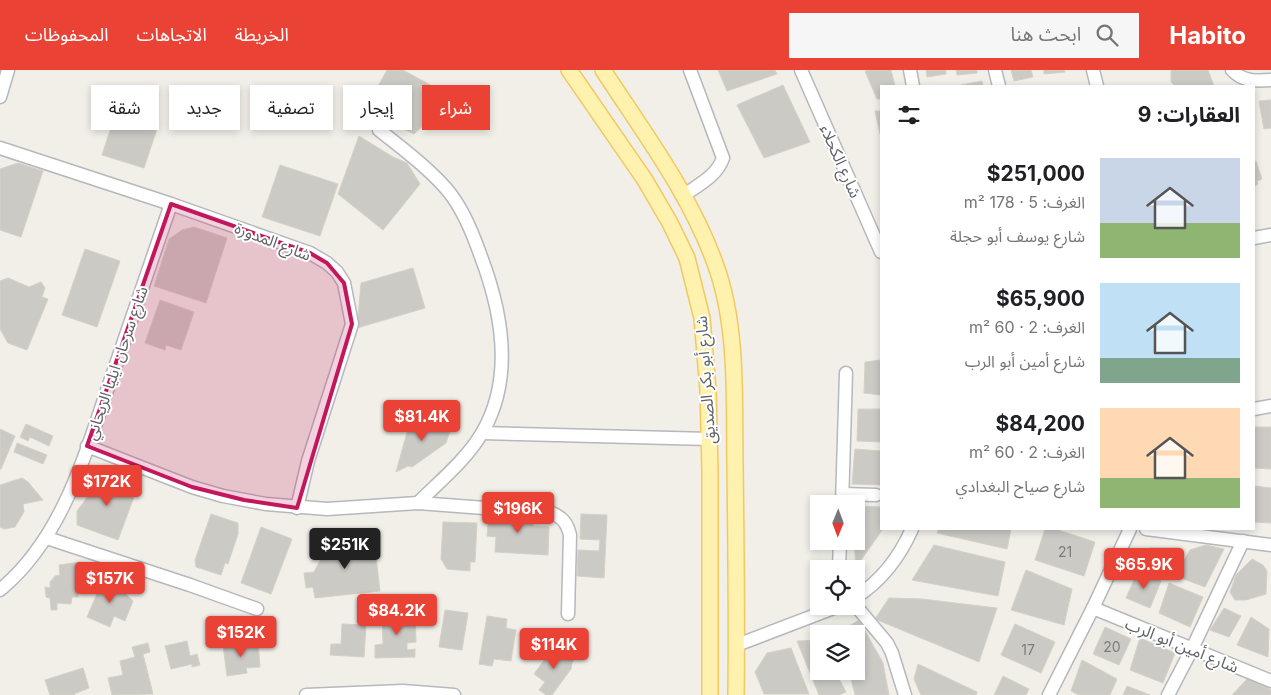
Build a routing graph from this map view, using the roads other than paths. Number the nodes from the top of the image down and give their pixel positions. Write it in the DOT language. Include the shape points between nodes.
graph roads {
  1 [pos="8,70"];
  2 [pos="569,70"];
  3 [pos="603,70"];
  4 [pos="690,70"];
  5 [pos="801,70"];
  6 [pos="910,70"];
  7 [pos="995,70"];
  8 [pos="1093,70"];
  9 [pos="1232,70"];
  10 [pos="1271,80"];
  11 [pos="913,85"];
  12 [pos="999,85"];
  13 [pos="1096,85"];
  14 [pos="0,97"];
  15 [pos="379,130"];
  16 [pos="0,148"];
  17 [pos="684,196"];
  18 [pos="172,204"];
  19 [pos="1271,235"];
  20 [pos="1255,238"];
  21 [pos="880,250"];
  22 [pos="846,373"];
  23 [pos="1271,406"];
  24 [pos="1255,409"];
  25 [pos="482,433"];
  26 [pos="710,439"];
  27 [pos="87,446"];
  28 [pos="843,495"];
  29 [pos="876,495"];
  30 [pos="865,496"];
  31 [pos="418,503"];
  32 [pos="297,508"];
  33 [pos="911,530"];
  34 [pos="1130,530"];
  35 [pos="1154,530"];
  36 [pos="47,538"];
  37 [pos="1243,541"];
  38 [pos="1271,545"];
  39 [pos="0,590"];
  40 [pos="865,591"];
  41 [pos="1093,608"];
  42 [pos="257,609"];
  43 [pos="568,614"];
  44 [pos="817,615"];
  45 [pos="864,615"];
  46 [pos="737,645"];
  47 [pos="1192,649"];
  48 [pos="1271,681"];
  49 [pos="428,693"];
  50 [pos="306,695"];
  51 [pos="454,695"];
  52 [pos="710,695"];
  53 [pos="736,695"];
  54 [pos="906,695"];
  55 [pos="1049,695"];
  56 [pos="1168,695"];
  1 -- 14 [label="street"];
  2 -- 26 [label="main road, شارع أبو بكر الصديق" via="645,180 687,258 702,318"];
  3 -- 17 [label="main road, شارع أبو بكر الصديق"];
  4 -- 17 [label="street" via="723,158 713,174"];
  5 -- 21 [label="street, شارع الكحلاء"];
  6 -- 11 [label="street"];
  7 -- 12 [label="street"];
  8 -- 13 [label="street"];
  9 -- 10 [label="street" via="1240,78"];
  15 -- 25 [label="street" via="451,194 464,215 486,269 503,341 496,400"];
  16 -- 18 [label="street, شارع المدورة"];
  17 -- 46 [label="main road, شارع أبو بكر الصديق" via="716,267 729,327 733,368"];
  18 -- 27 [label="street, شارع سرحان ايليا الريحاني"];
  18 -- 32 [label="street, شارع المدورة" via="310,253 327,263 344,284 352,324 308,461"];
  19 -- 20 [label="street"];
  22 -- 28 [label="street"];
  23 -- 24 [label="street"];
  25 -- 26 [label="street"];
  25 -- 31 [label="street" via="461,460"];
  26 -- 52 [label="main road, شارع أبو بكر الصديق"];
  27 -- 32 [label="street" via="201,490"];
  27 -- 36 [label="street, شارع سرحان ايليا الريحاني"];
  29 -- 30 [label="street"];
  31 -- 32 [label="street" via="343,509"];
  31 -- 43 [label="street" via="546,511 564,519 570,535"];
  33 -- 40 [label="street" via="887,570"];
  34 -- 41 [label="street"];
  35 -- 37 [label="street"];
  36 -- 39 [label="street, شارع سرحان ايليا الريحاني"];
  36 -- 42 [label="street"];
  37 -- 38 [label="street"];
  37 -- 47 [label="street"];
  41 -- 47 [label="street, شارع أمين أبو الرب"];
  41 -- 55 [label="street"];
  44 -- 46 [label="street"];
  45 -- 54 [label="street" via="887,643"];
  46 -- 53 [label="main road, شارع أبو بكر الصديق"];
  47 -- 48 [label="street, شارع أمين أبو الرب"];
  47 -- 56 [label="street"];
  49 -- 50 [label="street" via="377,691"];
  49 -- 51 [label="street"];
}
